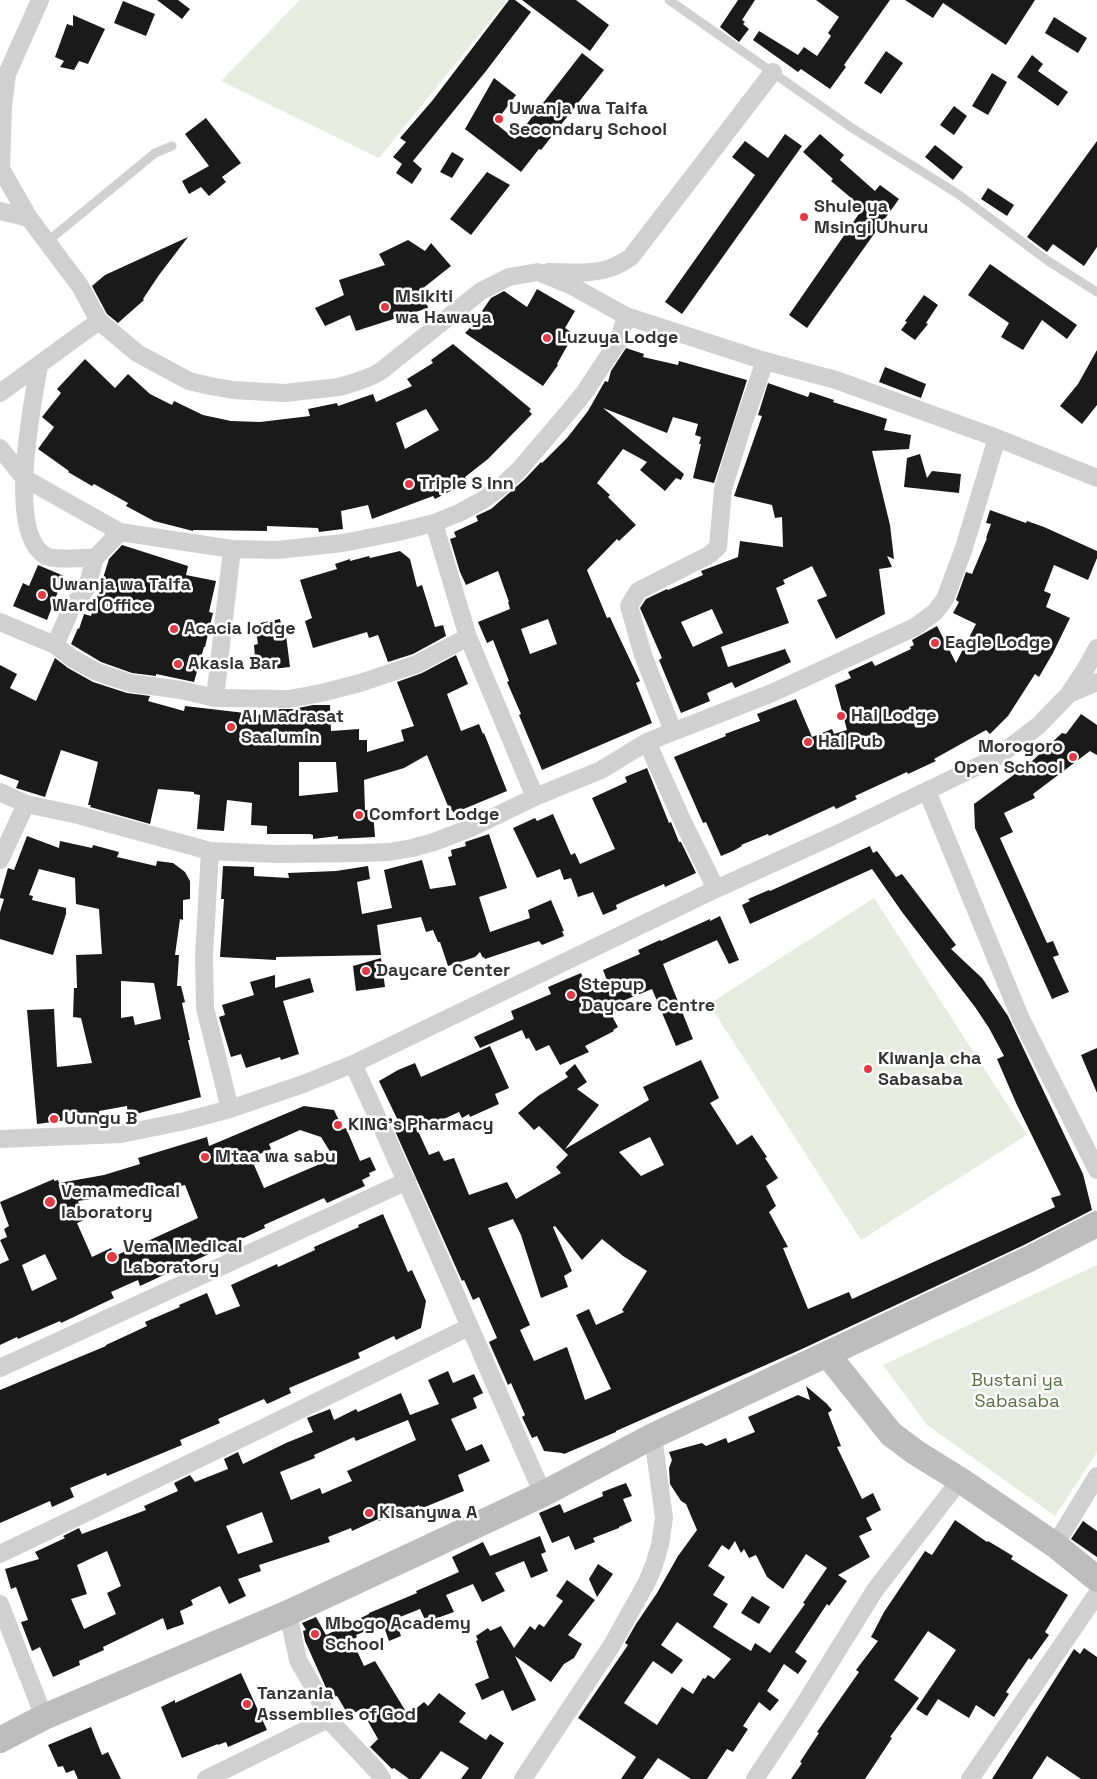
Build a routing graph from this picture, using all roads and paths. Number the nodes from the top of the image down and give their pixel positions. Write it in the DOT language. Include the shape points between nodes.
graph roads {
  1 [pos="40,0"];
  2 [pos="669,0"];
  3 [pos="773,72"];
  4 [pos="3,73"];
  5 [pos="172,146"];
  6 [pos="0,211"];
  7 [pos="29,218"];
  8 [pos="48,241"];
  9 [pos="538,272"];
  10 [pos="1097,292"];
  11 [pos="626,316"];
  12 [pos="99,321"];
  13 [pos="765,361"];
  14 [pos="39,365"];
  15 [pos="0,393"];
  16 [pos="997,438"];
  17 [pos="0,448"];
  18 [pos="24,478"];
  19 [pos="1097,478"];
  20 [pos="434,523"];
  21 [pos="120,532"];
  22 [pos="232,549"];
  23 [pos="95,558"];
  24 [pos="0,622"];
  25 [pos="468,637"];
  26 [pos="56,645"];
  27 [pos="1097,648"];
  28 [pos="1097,682"];
  29 [pos="1069,694"];
  30 [pos="214,698"];
  31 [pos="673,732"];
  32 [pos="647,742"];
  33 [pos="927,791"];
  34 [pos="0,792"];
  35 [pos="534,797"];
  36 [pos="26,804"];
  37 [pos="210,851"];
  38 [pos="0,860"];
  39 [pos="716,888"];
  40 [pos="353,1064"];
  41 [pos="230,1109"];
  42 [pos="0,1139"];
  43 [pos="1097,1170"];
  44 [pos="407,1181"];
  45 [pos="1097,1224"];
  46 [pos="469,1327"];
  47 [pos="826,1354"];
  48 [pos="0,1368"];
  49 [pos="653,1436"];
  50 [pos="1097,1476"];
  51 [pos="960,1480"];
  52 [pos="542,1494"];
  53 [pos="1055,1545"];
  54 [pos="0,1554"];
  55 [pos="1097,1579"];
  56 [pos="1097,1594"];
  57 [pos="0,1604"];
  58 [pos="288,1613"];
  59 [pos="44,1717"];
  60 [pos="328,1719"];
  61 [pos="0,1740"];
  62 [pos="206,1779"];
  63 [pos="382,1779"];
  64 [pos="524,1779"];
  65 [pos="755,1779"];
  66 [pos="970,1779"];
  1 -- 4 [label="street"];
  2 -- 3 [label="lane"];
  3 -- 9 [label="street" via="631,257 600,270"];
  3 -- 10 [label="lane" via="852,128 958,194"];
  4 -- 7 [label="street" via="1,169"];
  5 -- 8 [label="lane" via="155,153"];
  6 -- 7 [label="street"];
  7 -- 8 [label="street"];
  8 -- 12 [label="street" via="80,286"];
  9 -- 11 [label="street" via="572,286"];
  9 -- 12 [label="street" via="510,277 481,290 372,376 339,387 285,394 233,390 189,381 137,352"];
  11 -- 13 [label="street"];
  11 -- 20 [label="street" via="619,340 606,361 518,471 483,500"];
  12 -- 14 [label="street"];
  13 -- 16 [label="street" via="836,380"];
  13 -- 31 [label="street" via="723,489 718,546 709,555 638,591 629,606 643,655"];
  14 -- 15 [label="street"];
  14 -- 18 [label="street"];
  16 -- 19 [label="street"];
  16 -- 31 [label="street" via="964,548 945,599 935,612 915,627 878,645 772,693"];
  17 -- 18 [label="street"];
  18 -- 21 [label="street"];
  18 -- 23 [label="street" via="26,518 39,551 56,559"];
  20 -- 22 [label="street" via="343,543 277,550"];
  20 -- 25 [label="street"];
  21 -- 22 [label="street"];
  21 -- 23 [label="street"];
  22 -- 30 [label="street"];
  23 -- 26 [label="street" via="87,587 72,607"];
  24 -- 26 [label="street"];
  25 -- 30 [label="street" via="417,664 320,693 289,699"];
  25 -- 35 [label="street"];
  26 -- 30 [label="street" via="97,672 130,683"];
  27 -- 29 [label="street"];
  28 -- 29 [label="street"];
  29 -- 33 [label="street" via="1038,726 997,757"];
  31 -- 32 [label="street"];
  32 -- 35 [label="street" via="601,770"];
  32 -- 39 [label="street"];
  33 -- 39 [label="street"];
  33 -- 43 [label="street" via="1020,1017"];
  34 -- 36 [label="street"];
  35 -- 37 [label="street" via="442,839 389,852 276,854"];
  36 -- 37 [label="street"];
  36 -- 38 [label="street"];
  37 -- 41 [label="street" via="204,956 205,1008"];
  39 -- 40 [label="street"];
  40 -- 41 [label="street"];
  40 -- 44 [label="street"];
  41 -- 42 [label="street" via="185,1122 121,1134"];
  44 -- 46 [label="street"];
  44 -- 48 [label="street"];
  45 -- 47 [label="street"];
  46 -- 52 [label="street"];
  46 -- 54 [label="street"];
  47 -- 49 [label="street"];
  47 -- 51 [label="street" via="887,1431"];
  49 -- 52 [label="street"];
  49 -- 64 [label="street" via="664,1518 651,1574 612,1646"];
  50 -- 53 [label="street"];
  51 -- 53 [label="street"];
  51 -- 65 [label="street" via="875,1590"];
  52 -- 58 [label="street"];
  53 -- 55 [label="street"];
  56 -- 66 [label="street"];
  57 -- 59 [label="street"];
  58 -- 59 [label="street"];
  58 -- 60 [label="street" via="298,1660"];
  59 -- 61 [label="street"];
  60 -- 62 [label="street"];
  60 -- 63 [label="street"];
}
